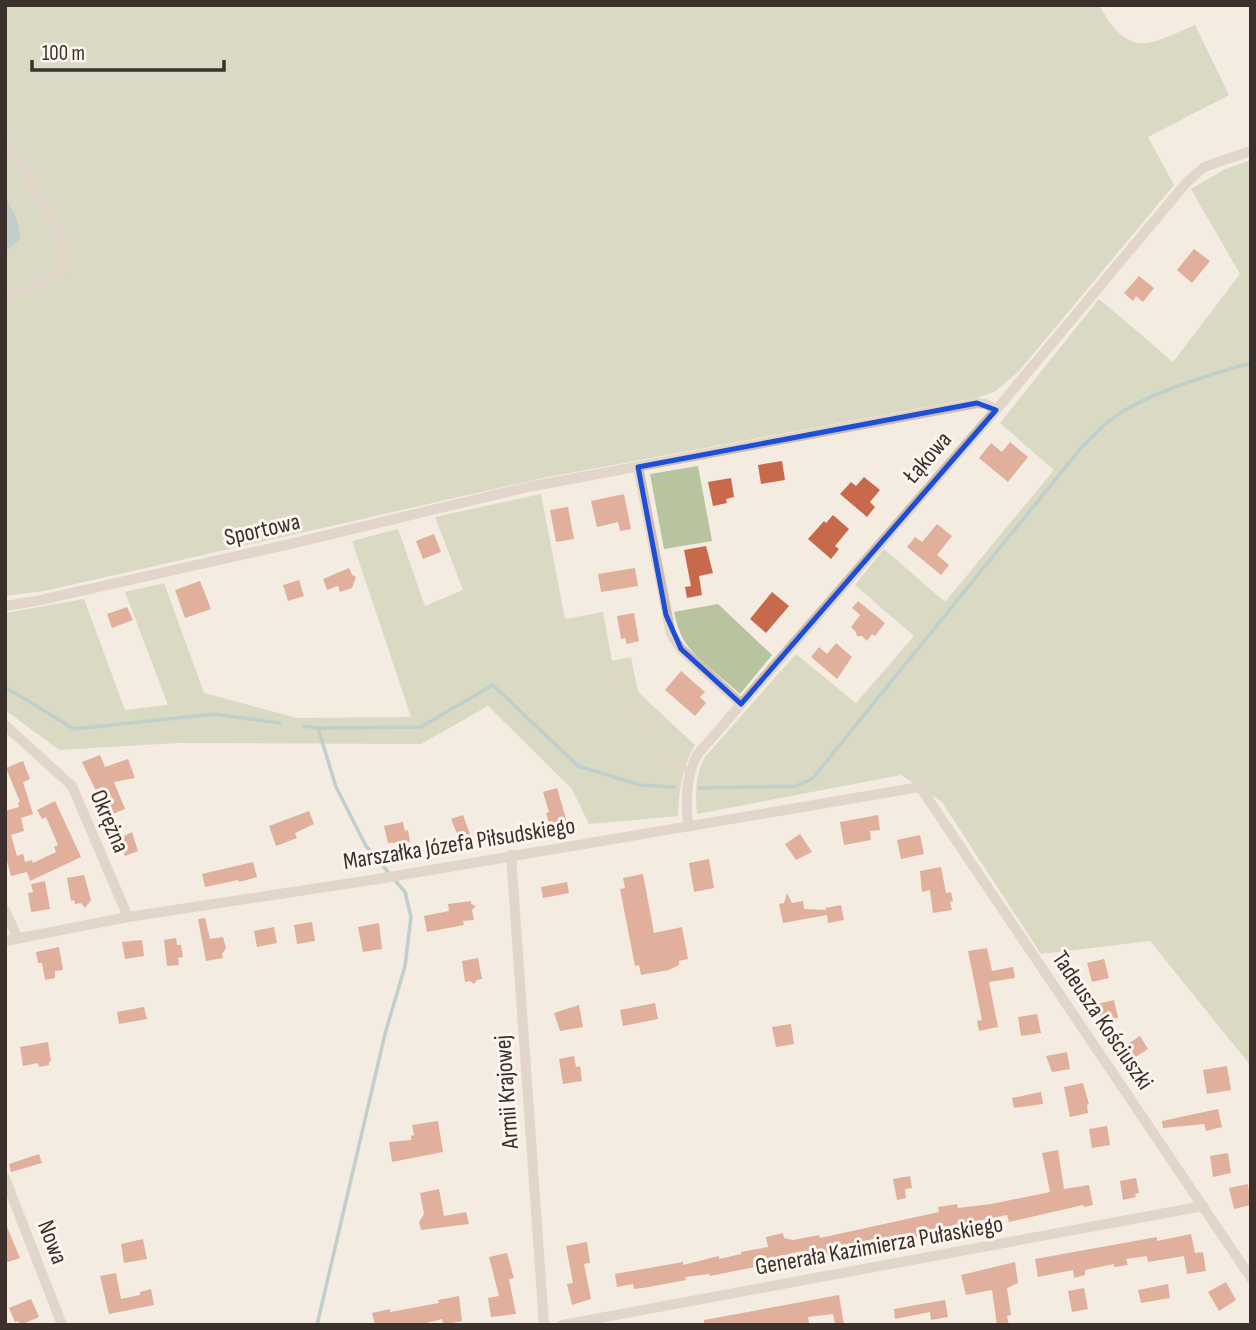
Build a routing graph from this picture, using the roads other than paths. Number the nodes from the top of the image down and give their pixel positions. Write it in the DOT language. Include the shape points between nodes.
graph roads {
  1 [pos="5,138"];
  2 [pos="1251,151"];
  3 [pos="5,296"];
  4 [pos="996,410"];
  5 [pos="638,467"];
  6 [pos="5,606"];
  7 [pos="606,663"];
  8 [pos="741,704"];
  9 [pos="5,725"];
  10 [pos="689,771"];
  11 [pos="920,787"];
  12 [pos="688,827"];
  13 [pos="511,855"];
  14 [pos="5,910"];
  15 [pos="128,916"];
  16 [pos="18,939"];
  17 [pos="5,941"];
  18 [pos="5,1178"];
  19 [pos="1203,1206"];
  20 [pos="1251,1278"];
  21 [pos="58,1323"];
  22 [pos="544,1325"];
  23 [pos="562,1325"];
  1 -- 3 [label="street" via="60,235 66,254 62,269 47,280"];
  2 -- 4 [label="street, Łąkowa" via="1204,167 1187,182"];
  4 -- 5 [label="street, Sportowa" via="977,403"];
  4 -- 8 [label="street, Łąkowa"];
  5 -- 6 [label="street, Sportowa" via="528,487"];
  5 -- 8 [label="street" via="670,634"];
  7 -- 10 [label="lane" via="659,749"];
  8 -- 10 [label="street, Łąkowa"];
  9 -- 15 [label="street, Okrężna" via="72,786"];
  10 -- 12 [label="street, Łąkowa"];
  11 -- 12 [label="street, Marszałka Józefa Piłsudskiego"];
  11 -- 19 [label="street, Tadeusza Kościuszki"];
  12 -- 13 [label="street, Marszałka Józefa Piłsudskiego"];
  13 -- 15 [label="street, Marszałka Józefa Piłsudskiego"];
  13 -- 22 [label="street, Armii Krajowej"];
  14 -- 16 [label="street"];
  15 -- 16 [label="street, Marszałka Józefa Piłsudskiego"];
  16 -- 17 [label="street, Marszałka Józefa Piłsudskiego"];
  18 -- 21 [label="street, Nowa"];
  19 -- 20 [label="street, Tadeusza Kościuszki"];
  19 -- 23 [label="street, Generała Kazimierza Pułaskiego"];
}
